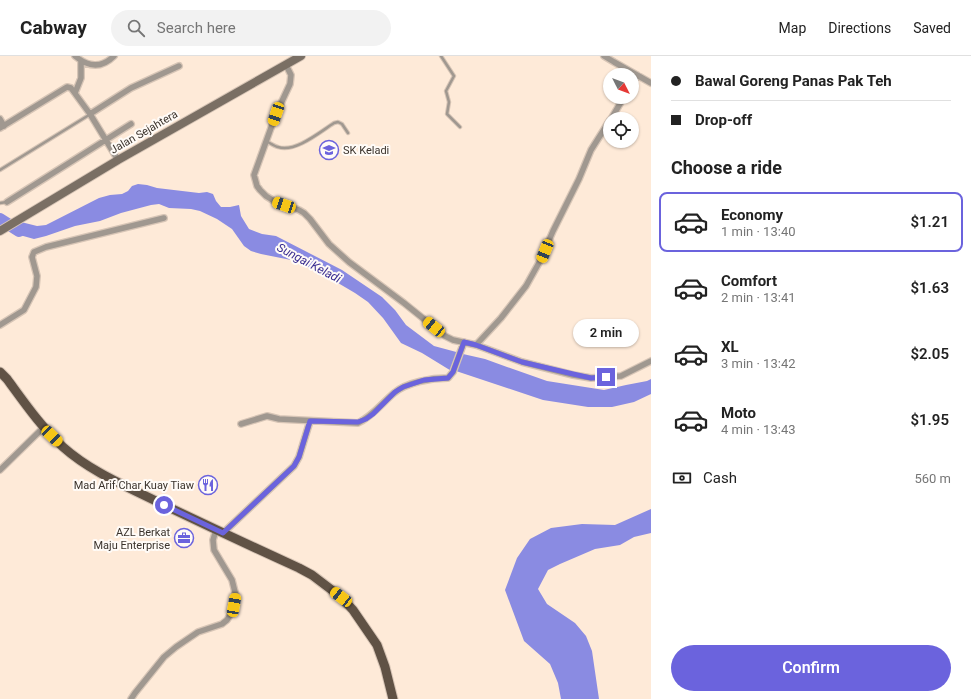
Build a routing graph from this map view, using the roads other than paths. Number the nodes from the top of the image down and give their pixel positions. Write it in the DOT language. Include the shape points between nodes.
graph roads {
  1 [pos="75,56"];
  2 [pos="114,56"];
  3 [pos="300,56"];
  4 [pos="441,56"];
  5 [pos="604,56"];
  6 [pos="81,62"];
  7 [pos="286,65"];
  8 [pos="179,66"];
  9 [pos="625,68"];
  10 [pos="639,76"];
  11 [pos="651,83"];
  12 [pos="75,93"];
  13 [pos="90,114"];
  14 [pos="0,119"];
  15 [pos="131,124"];
  16 [pos="2,127"];
  17 [pos="460,127"];
  18 [pos="603,130"];
  19 [pos="348,133"];
  20 [pos="105,140"];
  21 [pos="266,141"];
  22 [pos="118,160"];
  23 [pos="0,170"];
  24 [pos="7,202"];
  25 [pos="0,203"];
  26 [pos="164,218"];
  27 [pos="0,231"];
  28 [pos="0,325"];
  29 [pos="464,342"];
  30 [pos="476,345"];
  31 [pos="651,361"];
  32 [pos="0,365"];
  33 [pos="0,372"];
  34 [pos="7,379"];
  35 [pos="310,421"];
  36 [pos="241,424"];
  37 [pos="44,427"];
  38 [pos="0,470"];
  39 [pos="219,531"];
  40 [pos="132,699"];
  41 [pos="393,699"];
  1 -- 6 [label="street"];
  2 -- 6 [label="street" via="102,64"];
  3 -- 7 [label="main road, Jalan Sejahtera"];
  4 -- 17 [label="lane" via="454,76 446,91 449,102 447,114"];
  5 -- 9 [label="street"];
  6 -- 12 [label="street" via="81,78"];
  7 -- 21 [label="street" via="292,75 290,84"];
  7 -- 22 [label="main road, Jalan Sejahtera"];
  8 -- 13 [label="street" via="131,88"];
  10 -- 11 [label="street"];
  12 -- 13 [label="street"];
  12 -- 16 [label="street" via="68,87"];
  13 -- 20 [label="street"];
  13 -- 23 [label="lane"];
  14 -- 16 [label="street"];
  15 -- 20 [label="street"];
  18 -- 30 [label="street" via="591,150 526,286"];
  19 -- 21 [label="lane" via="338,122 298,145 287,148"];
  20 -- 22 [label="street"];
  20 -- 24 [label="street"];
  21 -- 29 [label="street" via="254,175 260,190 274,201 304,213 329,244 349,262 445,336"];
  22 -- 27 [label="main road, Jalan Sejahtera"];
  24 -- 25 [label="lane"];
  26 -- 28 [label="street" via="34,252 32,257 37,276 36,287 24,310"];
  29 -- 30 [label="street"];
  29 -- 35 [label="street" via="453,372 448,378 424,380 403,387 373,414 358,422"];
  30 -- 31 [label="street" via="522,362 591,378 621,376"];
  32 -- 34 [label="main road"];
  33 -- 34 [label="main road"];
  34 -- 37 [label="main road"];
  35 -- 36 [label="street" via="267,416"];
  35 -- 39 [label="street" via="294,466"];
  37 -- 38 [label="street"];
  37 -- 39 [label="main road" via="79,460 112,480"];
  39 -- 40 [label="street" via="213,540 214,550 232,580 236,596 232,612 222,624 198,632 164,657"];
  39 -- 41 [label="main road" via="312,575 341,597 377,645"];
}
